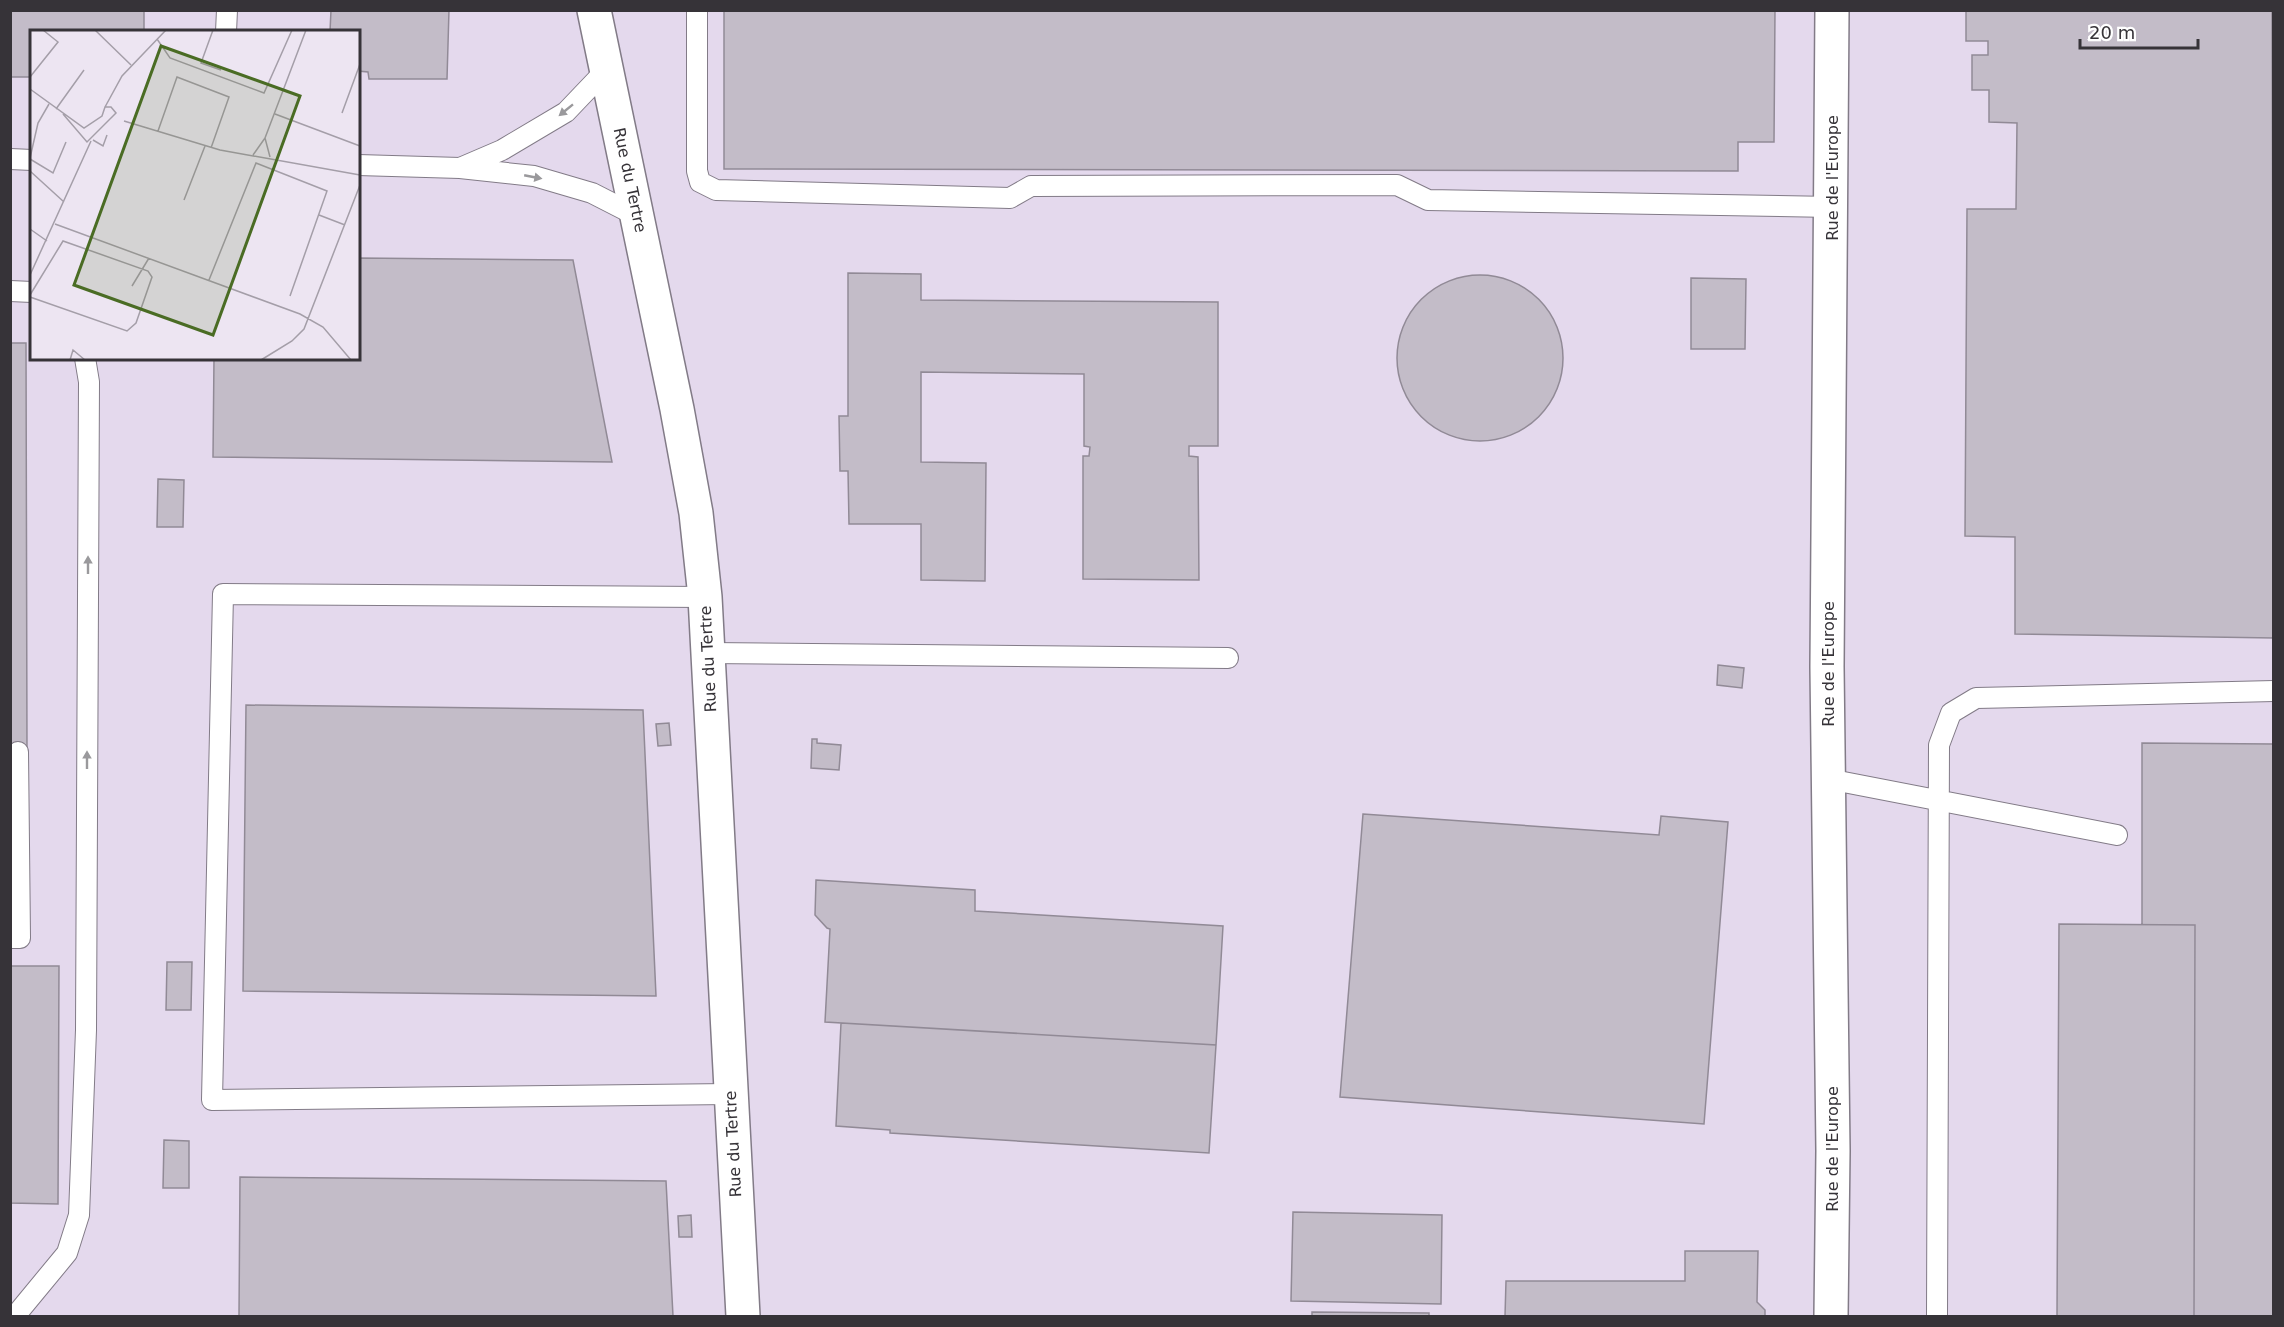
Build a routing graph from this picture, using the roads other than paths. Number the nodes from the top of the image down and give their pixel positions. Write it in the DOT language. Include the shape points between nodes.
graph roads {
  1 [pos="226,10"];
  2 [pos="594,10"];
  3 [pos="697,10"];
  4 [pos="1832,10"];
  5 [pos="226,30"];
  6 [pos="607,69"];
  7 [pos="10,159"];
  8 [pos="30,160"];
  9 [pos="360,165"];
  10 [pos="460,168"];
  11 [pos="1832,207"];
  12 [pos="638,216"];
  13 [pos="10,291"];
  14 [pos="30,291"];
  15 [pos="85,360"];
  16 [pos="705,597"];
  17 [pos="708,653"];
  18 [pos="1228,658"];
  19 [pos="2274,691"];
  20 [pos="18,752"];
  21 [pos="1828,778"];
  22 [pos="1939,800"];
  23 [pos="2117,835"];
  24 [pos="10,938"];
  25 [pos="730,1094"];
  26 [pos="15,1317"];
  27 [pos="743,1317"];
  28 [pos="1831,1317"];
  29 [pos="1937,1317"];
  1 -- 5 [label="lane"];
  2 -- 6 [label="street, Rue du Tertre"];
  3 -- 11 [label="lane" via="697,171 700,182 716,190 1010,198 1031,186 1397,185 1428,200"];
  4 -- 11 [label="street, Rue de l'Europe"];
  6 -- 10 [label="lane, one-way" via="566,112 502,150"];
  6 -- 12 [label="street, Rue du Tertre"];
  7 -- 8 [label="lane"];
  9 -- 10 [label="lane"];
  10 -- 12 [label="lane, one-way" via="534,176 592,193"];
  11 -- 21 [label="street, Rue de l'Europe"];
  12 -- 16 [label="street, Rue du Tertre" via="696,513"];
  13 -- 14 [label="lane"];
  26 -- 15 [label="lane, one-way" via="67,1254 79,1215 86,1030"];
  16 -- 17 [label="street, Rue du Tertre"];
  16 -- 25 [label="lane" via="223,594 212,1101"];
  17 -- 18 [label="lane"];
  17 -- 25 [label="street, Rue du Tertre"];
  19 -- 22 [label="lane" via="1976,698 1951,713 1939,745"];
  20 -- 24 [label="lane" via="20,938"];
  21 -- 22 [label="lane"];
  21 -- 28 [label="street, Rue de l'Europe"];
  22 -- 23 [label="lane"];
  22 -- 29 [label="lane"];
  25 -- 27 [label="street, Rue du Tertre"];
}
